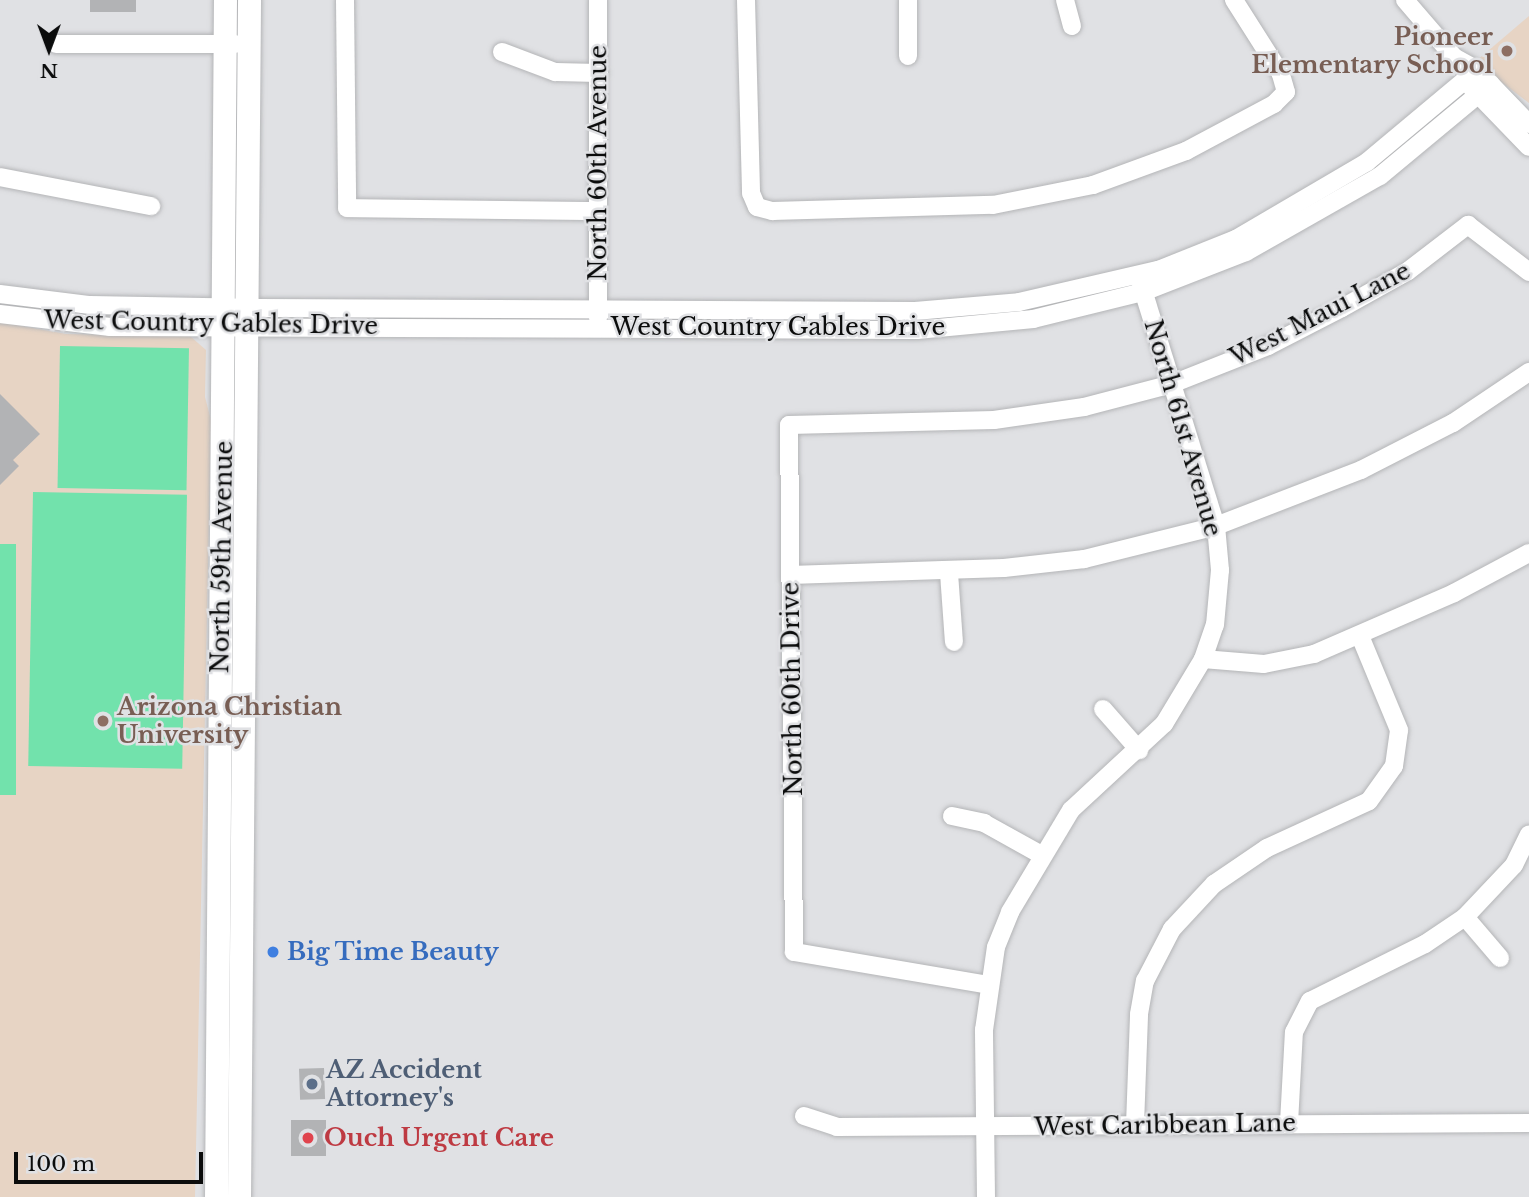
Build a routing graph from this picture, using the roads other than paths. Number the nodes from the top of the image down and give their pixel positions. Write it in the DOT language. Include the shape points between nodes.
graph roads {
  1 [pos="225,0"];
  2 [pos="249,0"];
  3 [pos="345,0"];
  4 [pos="599,0"];
  5 [pos="746,0"];
  6 [pos="908,0"];
  7 [pos="1065,0"];
  8 [pos="1234,0"];
  9 [pos="1405,0"];
  10 [pos="1072,26"];
  11 [pos="56,44"];
  12 [pos="225,44"];
  13 [pos="249,44"];
  14 [pos="502,52"];
  15 [pos="908,56"];
  16 [pos="600,73"];
  17 [pos="1471,75"];
  18 [pos="1485,89"];
  19 [pos="1529,124"];
  20 [pos="1529,147"];
  21 [pos="0,177"];
  22 [pos="151,206"];
  23 [pos="598,211"];
  24 [pos="1529,272"];
  25 [pos="1141,284"];
  26 [pos="0,295"];
  27 [pos="0,314"];
  28 [pos="223,316"];
  29 [pos="246,316"];
  30 [pos="597,318"];
  31 [pos="1529,372"];
  32 [pos="1172,384"];
  33 [pos="789,425"];
  34 [pos="1216,526"];
  35 [pos="1529,552"];
  36 [pos="949,573"];
  37 [pos="790,575"];
  38 [pos="1360,636"];
  39 [pos="954,642"];
  40 [pos="1203,659"];
  41 [pos="1104,709"];
  42 [pos="1139,750"];
  43 [pos="952,816"];
  44 [pos="1529,834"];
  45 [pos="1040,854"];
  46 [pos="1465,917"];
  47 [pos="1500,958"];
  48 [pos="989,985"];
  49 [pos="242,988"];
  50 [pos="215,989"];
  51 [pos="215,1092"];
  52 [pos="241,1092"];
  53 [pos="804,1116"];
  54 [pos="1289,1123"];
  55 [pos="1529,1123"];
  56 [pos="1135,1125"];
  57 [pos="986,1127"];
  58 [pos="216,1197"];
  59 [pos="240,1197"];
  60 [pos="986,1197"];
  1 -- 12 [label="main road, North 59th Avenue"];
  2 -- 13 [label="main road, North 59th Avenue"];
  3 -- 23 [label="street" via="346,208"];
  4 -- 16 [label="street, North 60th Avenue"];
  5 -- 8 [label="street" via="751,193 757,207 948,210 1051,195 1186,151 1274,104 1286,92 1281,74"];
  6 -- 15 [label="street"];
  7 -- 10 [label="street"];
  9 -- 17 [label="street"];
  11 -- 12 [label="street"];
  12 -- 13 [label="street"];
  12 -- 28 [label="main road, North 59th Avenue"];
  13 -- 29 [label="main road, North 59th Avenue"];
  14 -- 16 [label="street" via="555,72"];
  16 -- 23 [label="street, North 60th Avenue"];
  17 -- 18 [label="street"];
  17 -- 25 [label="street, West Country Gables Drive" via="1391,144 1308,200"];
  18 -- 19 [label="street"];
  18 -- 20 [label="street"];
  18 -- 25 [label="street, West Country Gables Drive" via="1380,176 1318,214 1246,253"];
  21 -- 22 [label="street"];
  23 -- 30 [label="street, North 60th Avenue"];
  24 -- 32 [label="street, West Maui Lane" via="1468,225 1408,271 1342,308 1268,346"];
  25 -- 30 [label="street, West Country Gables Drive" via="948,310"];
  25 -- 32 [label="street, North 61st Avenue"];
  26 -- 28 [label="street, West Country Gables Drive"];
  27 -- 28 [label="street, West Country Gables Drive" via="66,326"];
  28 -- 29 [label="street, West Country Gables Drive"];
  28 -- 50 [label="main road, North 59th Avenue"];
  29 -- 30 [label="street, West Country Gables Drive"];
  29 -- 49 [label="main road, North 59th Avenue"];
  31 -- 34 [label="street" via="1453,423 1361,470"];
  32 -- 33 [label="street, West Maui Lane" via="1084,407 994,420"];
  32 -- 34 [label="street, North 61st Avenue"];
  33 -- 37 [label="street, North 60th Drive"];
  34 -- 36 [label="street" via="1084,559"];
  34 -- 40 [label="street, North 61st Avenue" via="1219,601"];
  35 -- 38 [label="street"];
  36 -- 37 [label="street"];
  36 -- 39 [label="street"];
  37 -- 48 [label="street, North 60th Drive" via="794,952"];
  38 -- 40 [label="street" via="1291,661 1241,665"];
  38 -- 56 [label="street" via="1399,730 1394,766 1369,801 1266,848 1214,884 1172,929 1145,981 1139,1014"];
  40 -- 42 [label="street, North 61st Avenue" via="1164,724"];
  41 -- 42 [label="street"];
  42 -- 45 [label="street, North 61st Avenue" via="1071,810"];
  43 -- 45 [label="street" via="984,823"];
  44 -- 46 [label="street" via="1514,865"];
  45 -- 48 [label="street, North 61st Avenue" via="1010,912"];
  46 -- 47 [label="street"];
  46 -- 54 [label="street" via="1425,944 1310,1001 1294,1032"];
  48 -- 57 [label="street, North 61st Avenue"];
  49 -- 50 [label="main road"];
  49 -- 52 [label="main road, North 59th Avenue"];
  50 -- 51 [label="main road, North 59th Avenue"];
  51 -- 52 [label="main road"];
  51 -- 58 [label="main road, North 59th Avenue"];
  52 -- 59 [label="main road, North 59th Avenue"];
  53 -- 57 [label="street, West Caribbean Lane" via="837,1127"];
  54 -- 55 [label="street, West Caribbean Lane"];
  54 -- 56 [label="street, West Caribbean Lane"];
  56 -- 57 [label="street, West Caribbean Lane"];
  57 -- 60 [label="street, North 61st Avenue"];
}
